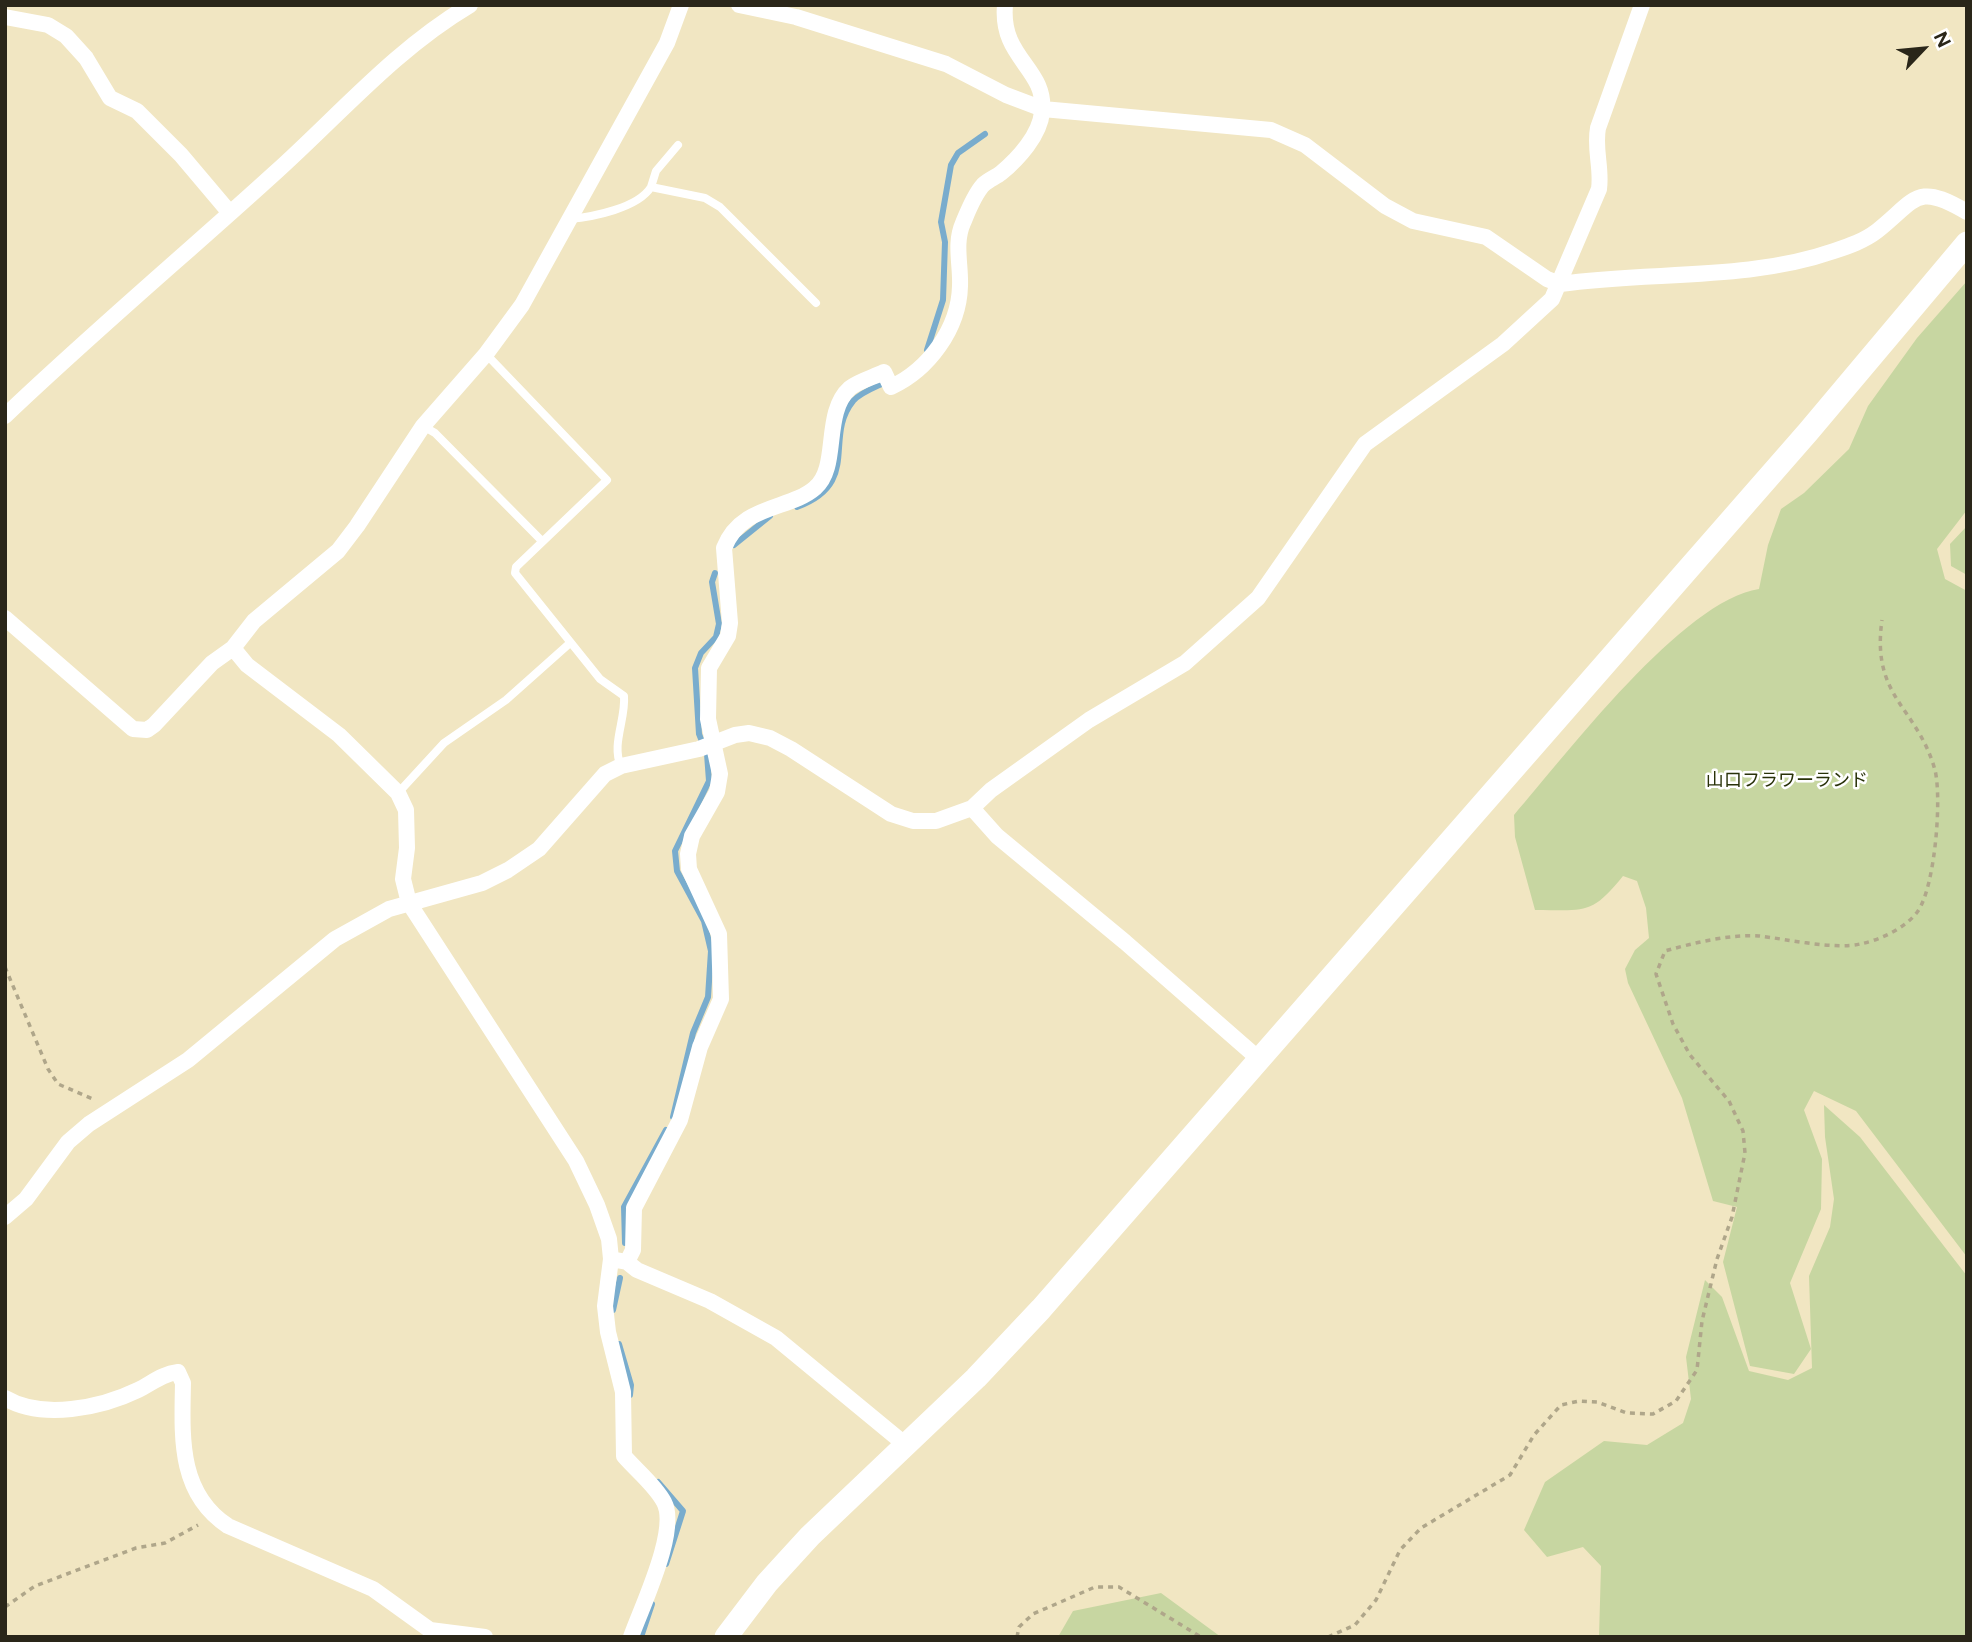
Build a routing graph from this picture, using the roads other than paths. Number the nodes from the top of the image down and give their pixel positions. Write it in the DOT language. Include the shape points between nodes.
graph roads {
  1 [pos="470,5"];
  2 [pos="681,5"];
  3 [pos="739,5"];
  4 [pos="1005,5"];
  5 [pos="1642,5"];
  6 [pos="5,17"];
  7 [pos="1043,109"];
  8 [pos="678,145"];
  9 [pos="651,187"];
  10 [pos="1967,212"];
  11 [pos="230,214"];
  12 [pos="569,219"];
  13 [pos="1967,243"];
  14 [pos="1560,284"];
  15 [pos="816,303"];
  16 [pos="486,354"];
  17 [pos="5,416"];
  18 [pos="423,426"];
  19 [pos="541,540"];
  20 [pos="5,618"];
  21 [pos="570,643"];
  22 [pos="233,648"];
  23 [pos="707,746"];
  24 [pos="621,766"];
  25 [pos="398,793"];
  26 [pos="972,808"];
  27 [pos="409,903"];
  28 [pos="1260,1060"];
  29 [pos="5,1217"];
  30 [pos="619,1261"];
  31 [pos="5,1398"];
  32 [pos="907,1446"];
  33 [pos="485,1637"];
  34 [pos="631,1637"];
  35 [pos="726,1637"];
  1 -- 11 [label="street" via="416,41"];
  2 -- 12 [label="street" via="667,43"];
  3 -- 7 [label="street" via="796,17 946,64"];
  4 -- 7 [label="street" via="1007,39 1032,72"];
  5 -- 14 [label="street" via="1594,145 1599,188"];
  6 -- 11 [label="street" via="48,25 66,36 86,58 110,98 137,111"];
  7 -- 14 [label="street" via="1271,130 1305,145 1385,206 1413,221 1486,237"];
  7 -- 23 [label="street" via="1029,144 983,186 961,227 958,303 941,343 924,367 891,387 884,372 851,387 836,410 825,473 817,487 769,506 727,540 728,636 709,668"];
  8 -- 9 [label="lane" via="656,171"];
  9 -- 12 [label="lane" via="632,205"];
  9 -- 15 [label="lane" via="705,198 720,207"];
  10 -- 14 [label="street" via="1941,197 1924,195 1858,243 1793,262"];
  11 -- 17 [label="street"];
  12 -- 16 [label="street" via="522,305"];
  13 -- 28 [label="street"];
  14 -- 26 [label="street" via="1552,299 1503,344 1365,444 1258,598 1215,639 1185,663 1089,720 990,790"];
  16 -- 18 [label="street"];
  16 -- 19 [label="lane" via="607,481"];
  18 -- 19 [label="lane"];
  18 -- 22 [label="street" via="338,551 254,621"];
  19 -- 21 [label="lane" via="516,567 516,573"];
  20 -- 22 [label="street" via="133,729 155,725 212,663"];
  21 -- 24 [label="lane" via="600,678 624,696 616,755"];
  21 -- 25 [label="lane" via="506,700 444,743"];
  22 -- 25 [label="street" via="247,665 339,735"];
  23 -- 24 [label="street"];
  23 -- 26 [label="street" via="749,733 770,737 891,814 913,821 936,821"];
  23 -- 30 [label="street" via="720,774 688,854 689,869 719,934 721,999 700,1047 680,1120 634,1208 633,1250"];
  24 -- 27 [label="street" via="605,774 539,849 508,870 482,883"];
  25 -- 27 [label="street" via="405,810 407,848 402,879"];
  26 -- 28 [label="street" via="997,836"];
  27 -- 29 [label="street" via="380,913 335,939 187,1060 68,1142 26,1199"];
  27 -- 30 [label="street" via="576,1161"];
  28 -- 32 [label="street" via="1041,1309"];
  30 -- 32 [label="street" via="710,1301 776,1338"];
  30 -- 34 [label="street" via="605,1306 623,1392 624,1456 658,1492 670,1525"];
  31 -- 33 [label="street" via="46,1411 80,1408 178,1373 183,1383 185,1469 213,1516 373,1589 430,1630"];
  32 -- 35 [label="street" via="810,1536"];
}
